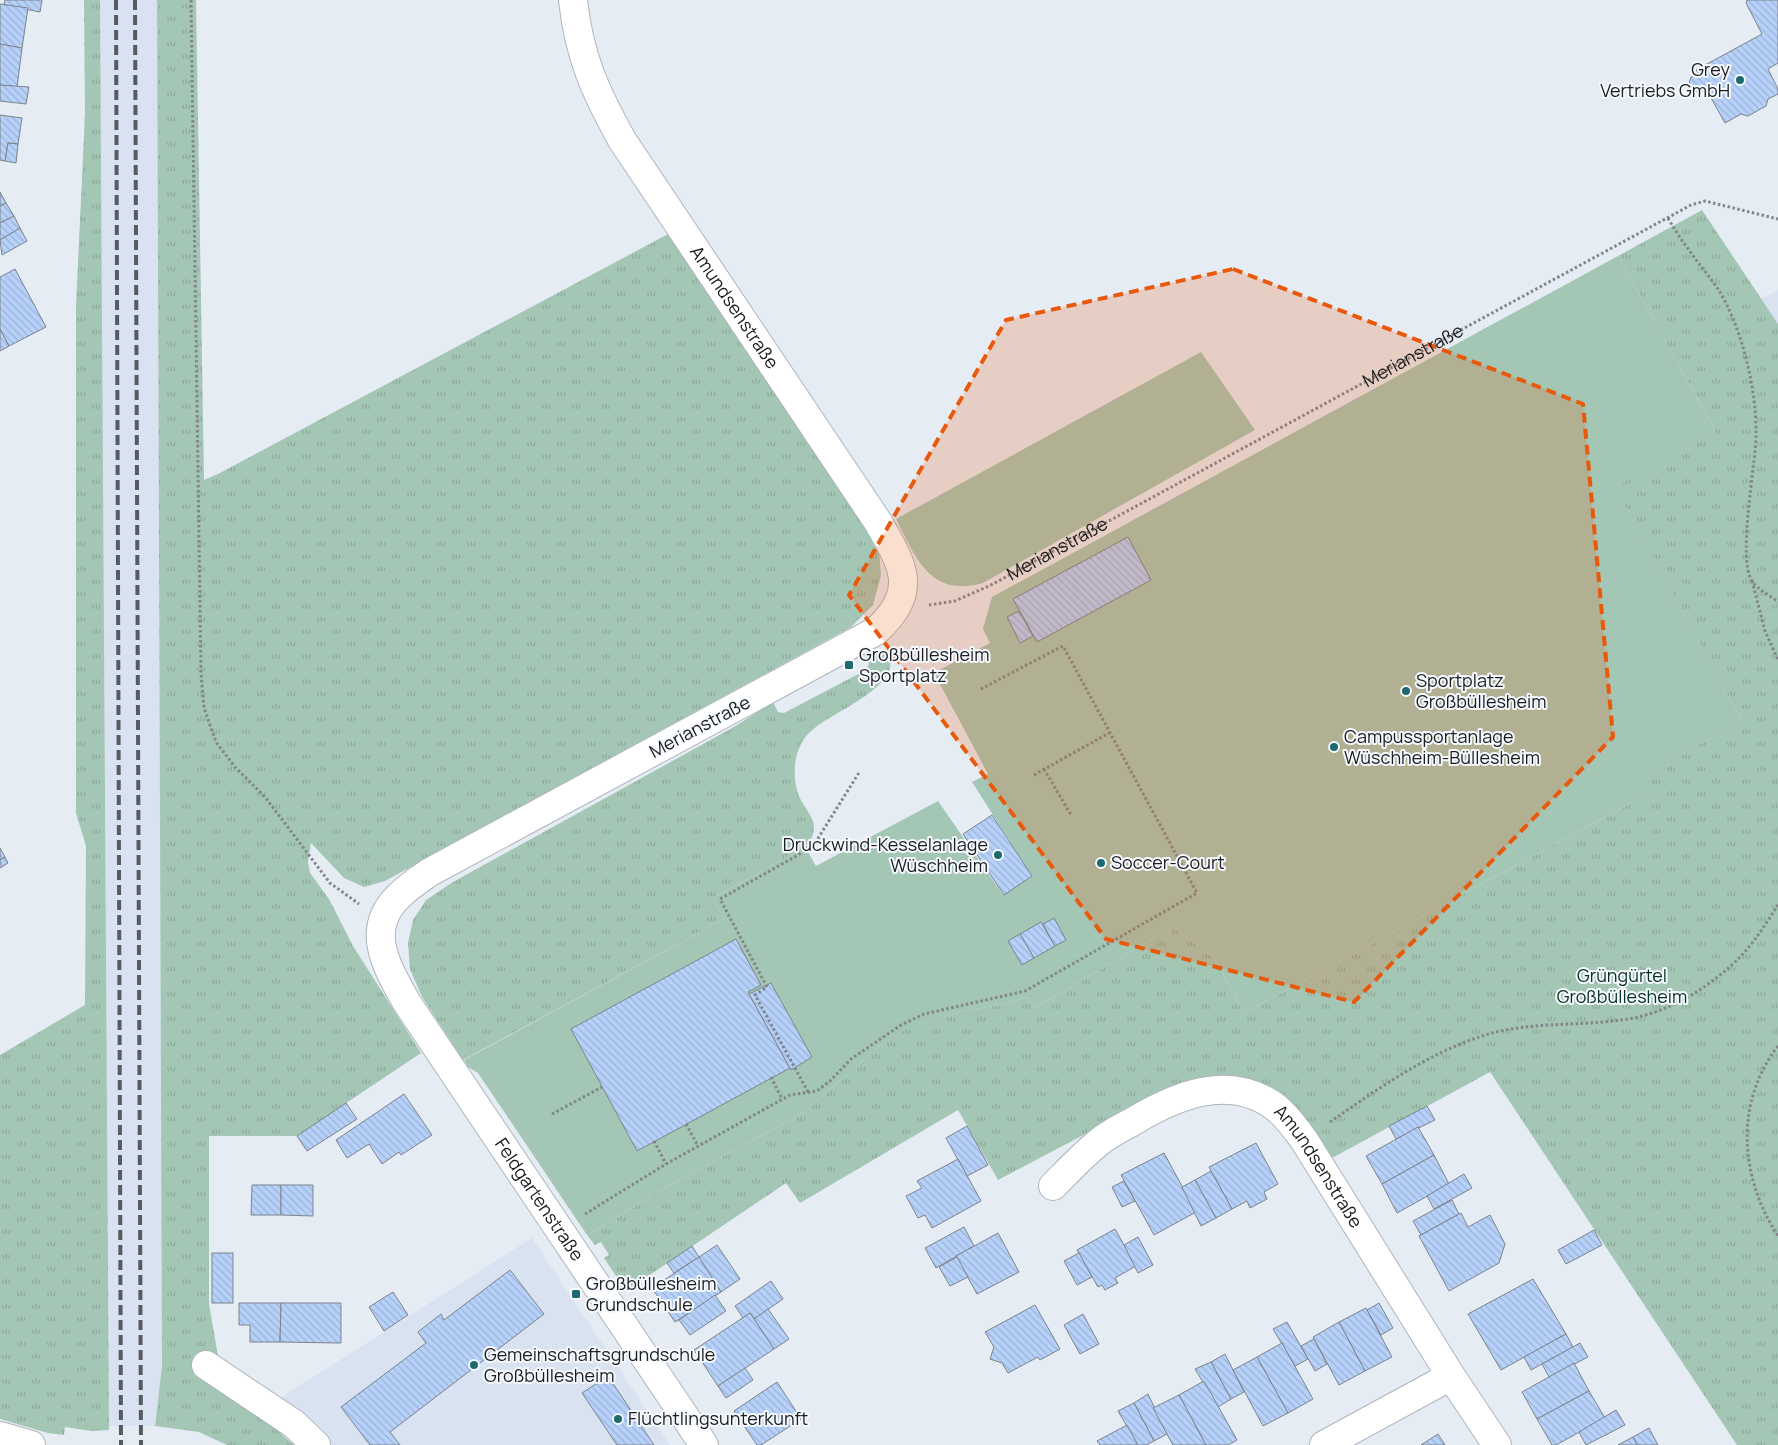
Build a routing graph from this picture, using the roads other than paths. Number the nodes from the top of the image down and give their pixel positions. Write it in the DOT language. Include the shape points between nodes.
graph roads {
  1 [pos="573,0"];
  2 [pos="897,610"];
  3 [pos="381,950"];
  4 [pos="1052,1186"];
  5 [pos="206,1365"];
  6 [pos="1451,1376"];
  7 [pos="0,1436"];
  8 [pos="31,1445"];
  9 [pos="316,1445"];
  10 [pos="704,1445"];
  11 [pos="1324,1445"];
  12 [pos="1497,1445"];
  1 -- 2 [label="street, Amundsenstraße" via="587,72 622,140 898,556 903,585"];
  2 -- 3 [label="street, Merianstraße" via="876,631 430,872 388,908 380,936"];
  3 -- 10 [label="street, Feldgartenstraße" via="406,1003"];
  4 -- 6 [label="street, Amundsenstraße" via="1100,1141 1179,1097 1199,1091 1232,1090 1261,1098 1274,1106 1304,1140"];
  5 -- 9 [label="street" via="294,1424"];
  6 -- 11 [label="street"];
  6 -- 12 [label="street, Amundsenstraße"];
  7 -- 8 [label="street"];
}
